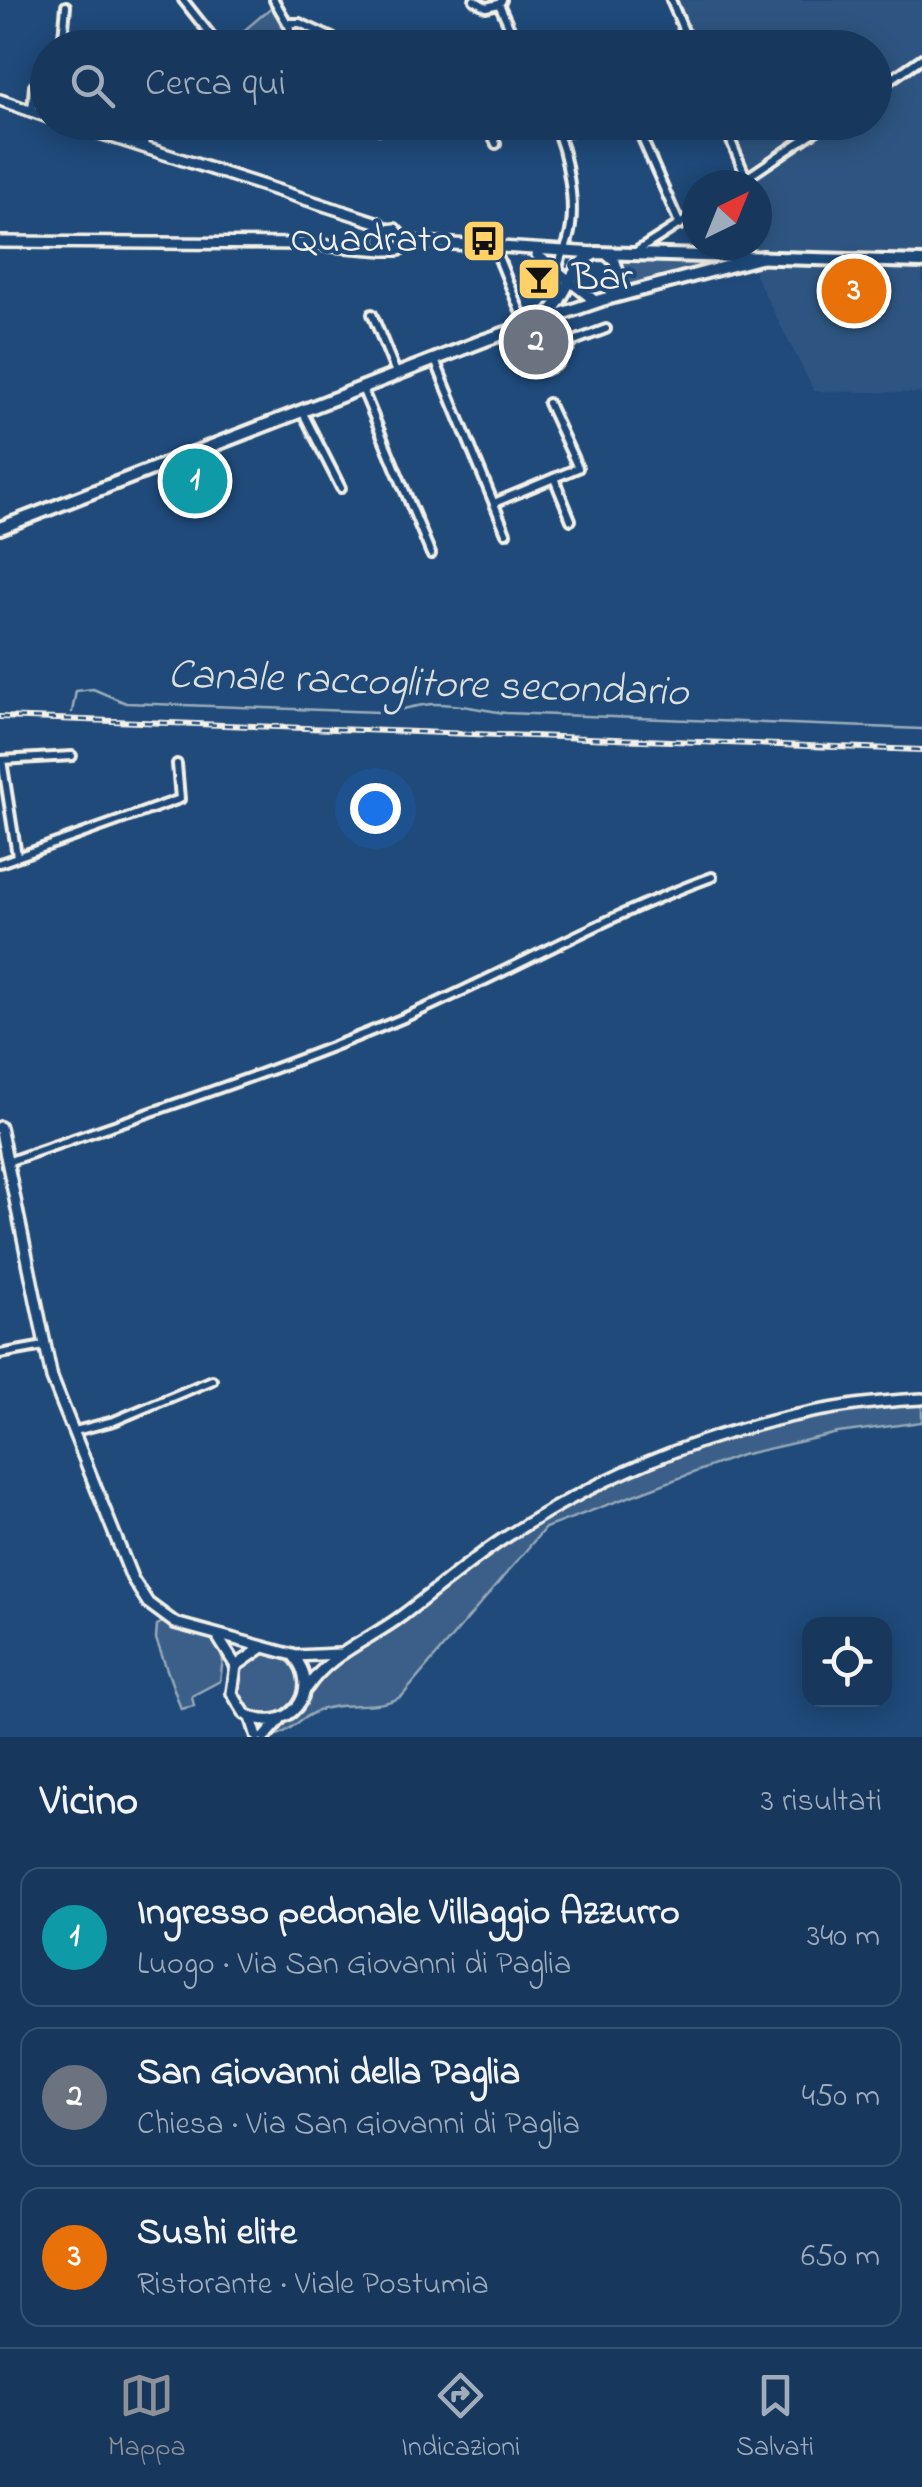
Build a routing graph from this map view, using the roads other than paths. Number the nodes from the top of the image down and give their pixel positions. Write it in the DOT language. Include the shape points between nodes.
graph roads {
  1 [pos="183,0"];
  2 [pos="274,0"];
  3 [pos="474,0"];
  4 [pos="671,0"];
  5 [pos="500,2"];
  6 [pos="66,6"];
  7 [pos="288,23"];
  8 [pos="64,30"];
  9 [pos="207,30"];
  10 [pos="288,30"];
  11 [pos="315,30"];
  12 [pos="512,30"];
  13 [pos="684,30"];
  14 [pos="922,58"];
  15 [pos="892,79"];
  16 [pos="0,100"];
  17 [pos="30,110"];
  18 [pos="120,140"];
  19 [pos="145,140"];
  20 [pos="494,140"];
  21 [pos="561,140"];
  22 [pos="643,140"];
  23 [pos="730,140"];
  24 [pos="803,140"];
  25 [pos="496,144"];
  26 [pos="144,148"];
  27 [pos="743,170"];
  28 [pos="757,170"];
  29 [pos="680,226"];
  30 [pos="387,230"];
  31 [pos="404,241"];
  32 [pos="658,241"];
  33 [pos="0,242"];
  34 [pos="383,245"];
  35 [pos="494,250"];
  36 [pos="520,250"];
  37 [pos="562,252"];
  38 [pos="601,253"];
  39 [pos="632,253"];
  40 [pos="660,254"];
  41 [pos="682,254"];
  42 [pos="772,256"];
  43 [pos="704,260"];
  44 [pos="749,260"];
  45 [pos="922,262"];
  46 [pos="558,270"];
  47 [pos="698,274"];
  48 [pos="570,282"];
  49 [pos="602,300"];
  50 [pos="558,303"];
  51 [pos="372,314"];
  52 [pos="539,322"];
  53 [pos="526,326"];
  54 [pos="606,329"];
  55 [pos="434,360"];
  56 [pos="397,375"];
  57 [pos="362,388"];
  58 [pos="548,403"];
  59 [pos="302,411"];
  60 [pos="554,478"];
  61 [pos="341,488"];
  62 [pos="494,503"];
  63 [pos="571,520"];
  64 [pos="0,528"];
  65 [pos="506,533"];
  66 [pos="431,554"];
  67 [pos="72,756"];
  68 [pos="1,760"];
  69 [pos="177,764"];
  70 [pos="18,856"];
  71 [pos="0,863"];
  72 [pos="712,877"];
  73 [pos="0,1128"];
  74 [pos="7,1162"];
  75 [pos="44,1346"];
  76 [pos="0,1354"];
  77 [pos="212,1380"];
  78 [pos="922,1399"];
  79 [pos="75,1430"];
  80 [pos="217,1638"];
  81 [pos="263,1647"];
  82 [pos="342,1653"];
  83 [pos="293,1656"];
  84 [pos="236,1666"];
  85 [pos="307,1688"];
  86 [pos="251,1718"];
  87 [pos="279,1721"];
  88 [pos="257,1737"];
  89 [pos="265,1737"];
  1 -- 9 [label="street"];
  2 -- 7 [label="street"];
  3 -- 5 [label="street" via="486,7"];
  4 -- 13 [label="street"];
  5 -- 12 [label="street"];
  6 -- 8 [label="street"];
  7 -- 10 [label="street"];
  7 -- 11 [label="street"];
  14 -- 15 [label="street"];
  16 -- 17 [label="street"];
  18 -- 26 [label="street"];
  19 -- 26 [label="street"];
  20 -- 25 [label="street"];
  21 -- 37 [label="street" via="569,191 569,238"];
  22 -- 29 [label="street"];
  23 -- 27 [label="street"];
  24 -- 28 [label="street"];
  26 -- 30 [label="street"];
  29 -- 32 [label="street"];
  30 -- 31 [label="street" via="399,230"];
  30 -- 34 [label="street"];
  31 -- 34 [label="street" via="396,252"];
  31 -- 35 [label="street"];
  32 -- 39 [label="street"];
  32 -- 40 [label="street"];
  33 -- 34 [label="street"];
  35 -- 36 [label="street"];
  35 -- 53 [label="street"];
  36 -- 37 [label="street"];
  36 -- 46 [label="street"];
  37 -- 38 [label="street"];
  37 -- 46 [label="street"];
  38 -- 39 [label="main road"];
  38 -- 48 [label="main road" via="581,263"];
  38 -- 49 [label="street" via="616,262 620,277"];
  39 -- 40 [label="main road"];
  40 -- 41 [label="main road"];
  42 -- 45 [label="main road"];
  43 -- 47 [label="street"];
  44 -- 47 [label="main road"];
  46 -- 48 [label="street"];
  46 -- 50 [label="street"];
  47 -- 49 [label="main road"];
  48 -- 49 [label="street" via="590,300"];
  48 -- 50 [label="main road"];
  49 -- 52 [label="main road"];
  50 -- 52 [label="main road"];
  51 -- 56 [label="street"];
  52 -- 53 [label="main road"];
  53 -- 54 [label="street" via="529,354 545,370 574,341"];
  53 -- 55 [label="main road"];
  55 -- 56 [label="main road"];
  55 -- 62 [label="street"];
  56 -- 57 [label="main road"];
  57 -- 59 [label="main road"];
  57 -- 66 [label="street"];
  58 -- 60 [label="street" via="578,468"];
  59 -- 61 [label="street"];
  59 -- 64 [label="main road"];
  60 -- 62 [label="street"];
  60 -- 63 [label="street"];
  62 -- 65 [label="street"];
  67 -- 68 [label="street"];
  68 -- 70 [label="street"];
  69 -- 70 [label="street" via="180,799"];
  70 -- 71 [label="street"];
  72 -- 74 [label="street" via="608,918 400,1019"];
  73 -- 74 [label="street"];
  74 -- 75 [label="street"];
  75 -- 76 [label="street"];
  75 -- 79 [label="street"];
  77 -- 79 [label="street"];
  78 -- 82 [label="street" via="762,1423 639,1465 498,1542 400,1618"];
  79 -- 80 [label="street" via="138,1590 164,1617"];
  80 -- 81 [label="street"];
  80 -- 84 [label="street"];
  81 -- 83 [label="street"];
  81 -- 84 [label="street"];
  82 -- 83 [label="street"];
  82 -- 85 [label="street"];
  83 -- 85 [label="street"];
  84 -- 86 [label="street" via="232,1692"];
  85 -- 87 [label="street" via="299,1708"];
  86 -- 87 [label="street"];
  86 -- 88 [label="street"];
  87 -- 89 [label="street"];
}
